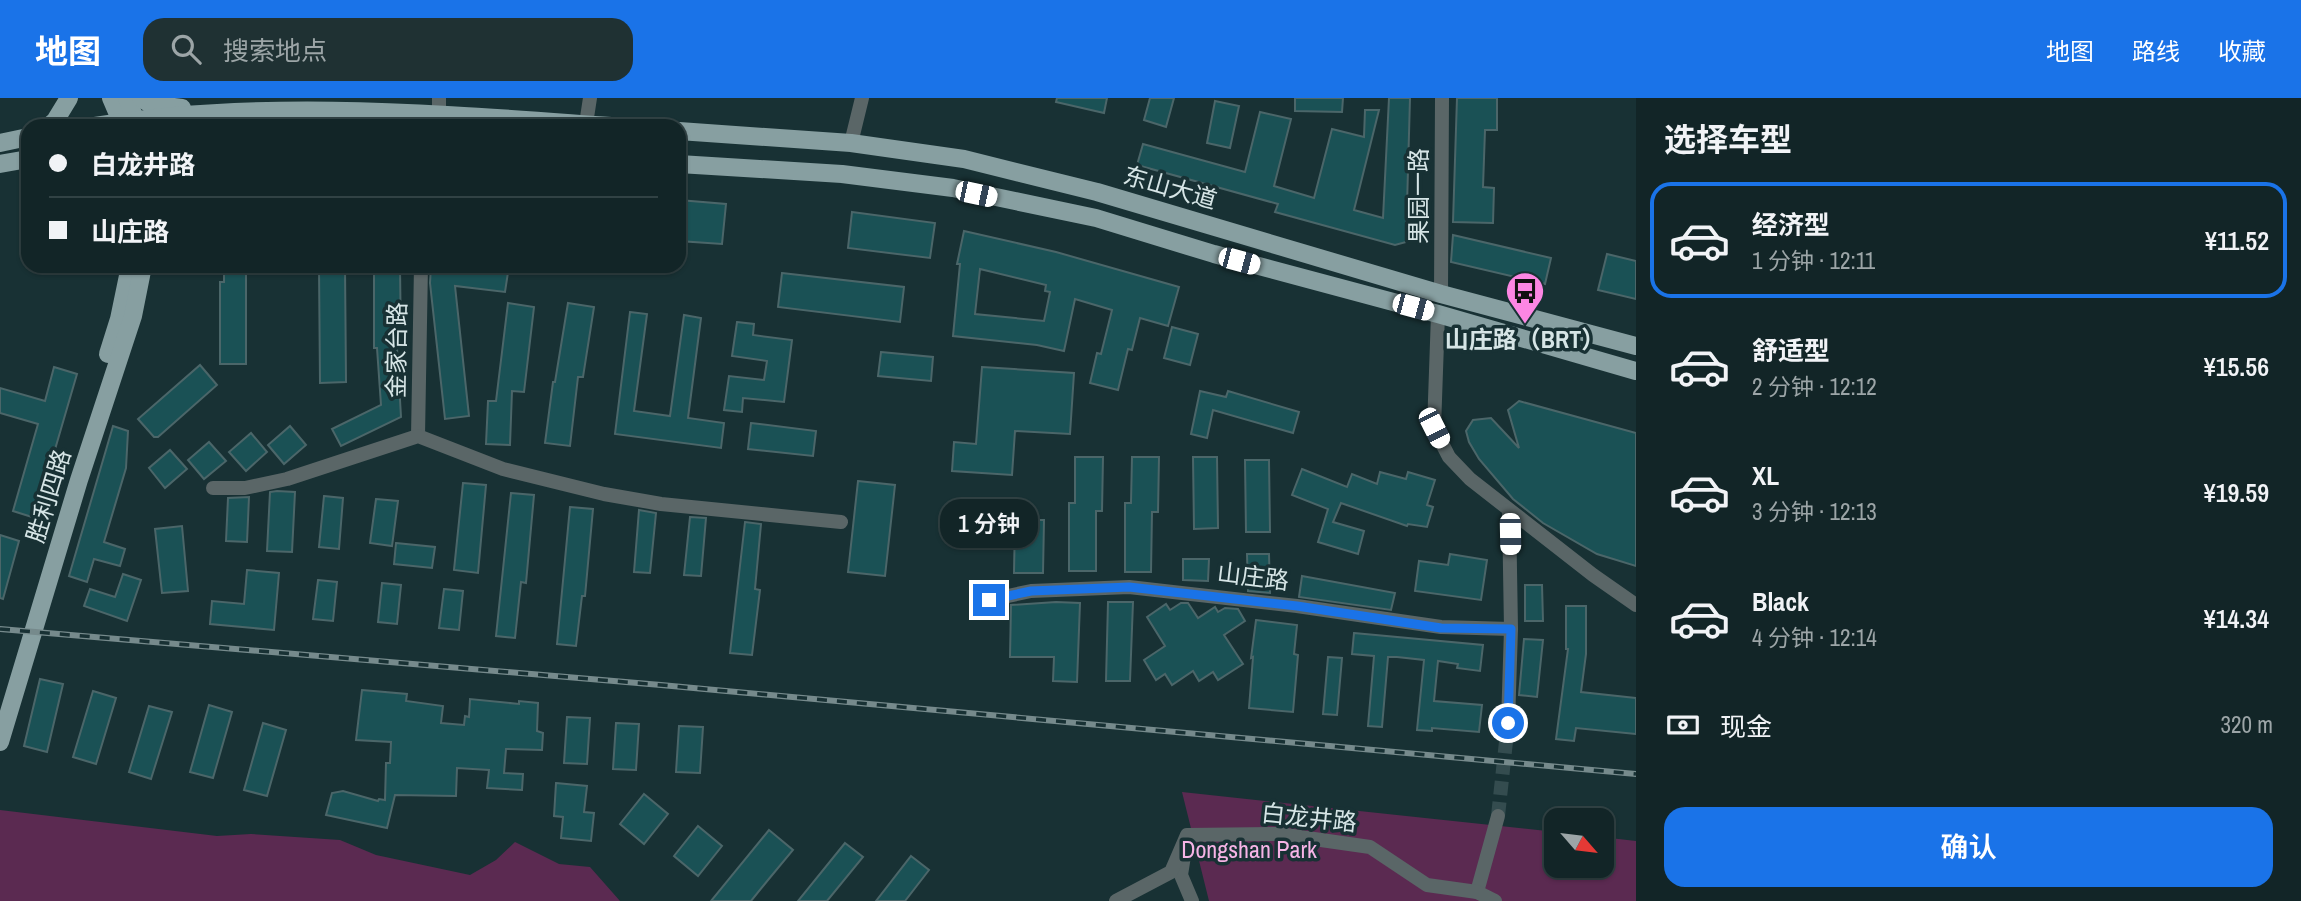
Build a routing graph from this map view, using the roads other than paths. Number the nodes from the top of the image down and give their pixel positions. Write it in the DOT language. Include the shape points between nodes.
graph roads {
  1 [pos="69,98"];
  2 [pos="111,98"];
  3 [pos="127,98"];
  4 [pos="141,98"];
  5 [pos="590,98"];
  6 [pos="862,98"];
  7 [pos="1442,98"];
  8 [pos="439,106"];
  9 [pos="272,111"];
  10 [pos="56,119"];
  11 [pos="127,119"];
  12 [pos="130,119"];
  13 [pos="177,119"];
  14 [pos="545,119"];
  15 [pos="587,119"];
  16 [pos="686,131"];
  17 [pos="21,138"];
  18 [pos="0,143"];
  19 [pos="851,143"];
  20 [pos="21,160"];
  21 [pos="0,164"];
  22 [pos="686,164"];
  23 [pos="129,273"];
  24 [pos="142,273"];
  25 [pos="421,273"];
  26 [pos="1441,293"];
  27 [pos="1438,314"];
  28 [pos="1636,346"];
  29 [pos="1636,371"];
  30 [pos="418,436"];
  31 [pos="213,488"];
  32 [pos="1509,510"];
  33 [pos="841,522"];
  34 [pos="989,600"];
  35 [pos="1636,605"];
  36 [pos="1511,629"];
  37 [pos="0,702"];
  38 [pos="1508,723"];
  39 [pos="0,741"];
  40 [pos="1498,816"];
  41 [pos="1187,835"];
  42 [pos="1477,892"];
  43 [pos="1116,901"];
  44 [pos="1192,901"];
  45 [pos="1495,901"];
  1 -- 10 [label="main road"];
  2 -- 11 [label="main road"];
  3 -- 12 [label="main road"];
  4 -- 9 [label="main road" via="150,104 179,108"];
  5 -- 15 [label="street"];
  6 -- 19 [label="street"];
  7 -- 26 [label="street, 果园一路"];
  8 -- 9 [label="main road"];
  8 -- 14 [label="main road"];
  9 -- 13 [label="main road"];
  16 -- 19 [label="main road, 东山大道"];
  17 -- 18 [label="main road"];
  19 -- 26 [label="main road, 东山大道" via="964,159 1097,192"];
  20 -- 21 [label="main road"];
  22 -- 27 [label="main road, 东山大道" via="842,174 953,188 1096,218"];
  23 -- 37 [label="main road, 胜利四路" via="119,319"];
  24 -- 39 [label="main road, 胜利四路" via="133,316"];
  25 -- 30 [label="street, 金家台路"];
  26 -- 28 [label="main road, 东山大道"];
  27 -- 29 [label="main road, 东山大道"];
  27 -- 32 [label="street" via="1434,428 1449,457"];
  30 -- 31 [label="street" via="287,479 245,488"];
  30 -- 33 [label="street" via="503,470 604,494"];
  32 -- 35 [label="street"];
  32 -- 36 [label="street"];
  34 -- 36 [label="street, 山庄路" via="1031,591 1129,587 1441,628"];
  36 -- 38 [label="street"];
  40 -- 42 [label="street"];
  41 -- 42 [label="street, 白龙井路" via="1279,834 1370,847 1427,885"];
  41 -- 43 [label="street" via="1171,872"];
  41 -- 44 [label="street" via="1181,875"];
  42 -- 45 [label="street, 白龙井路"];
}
